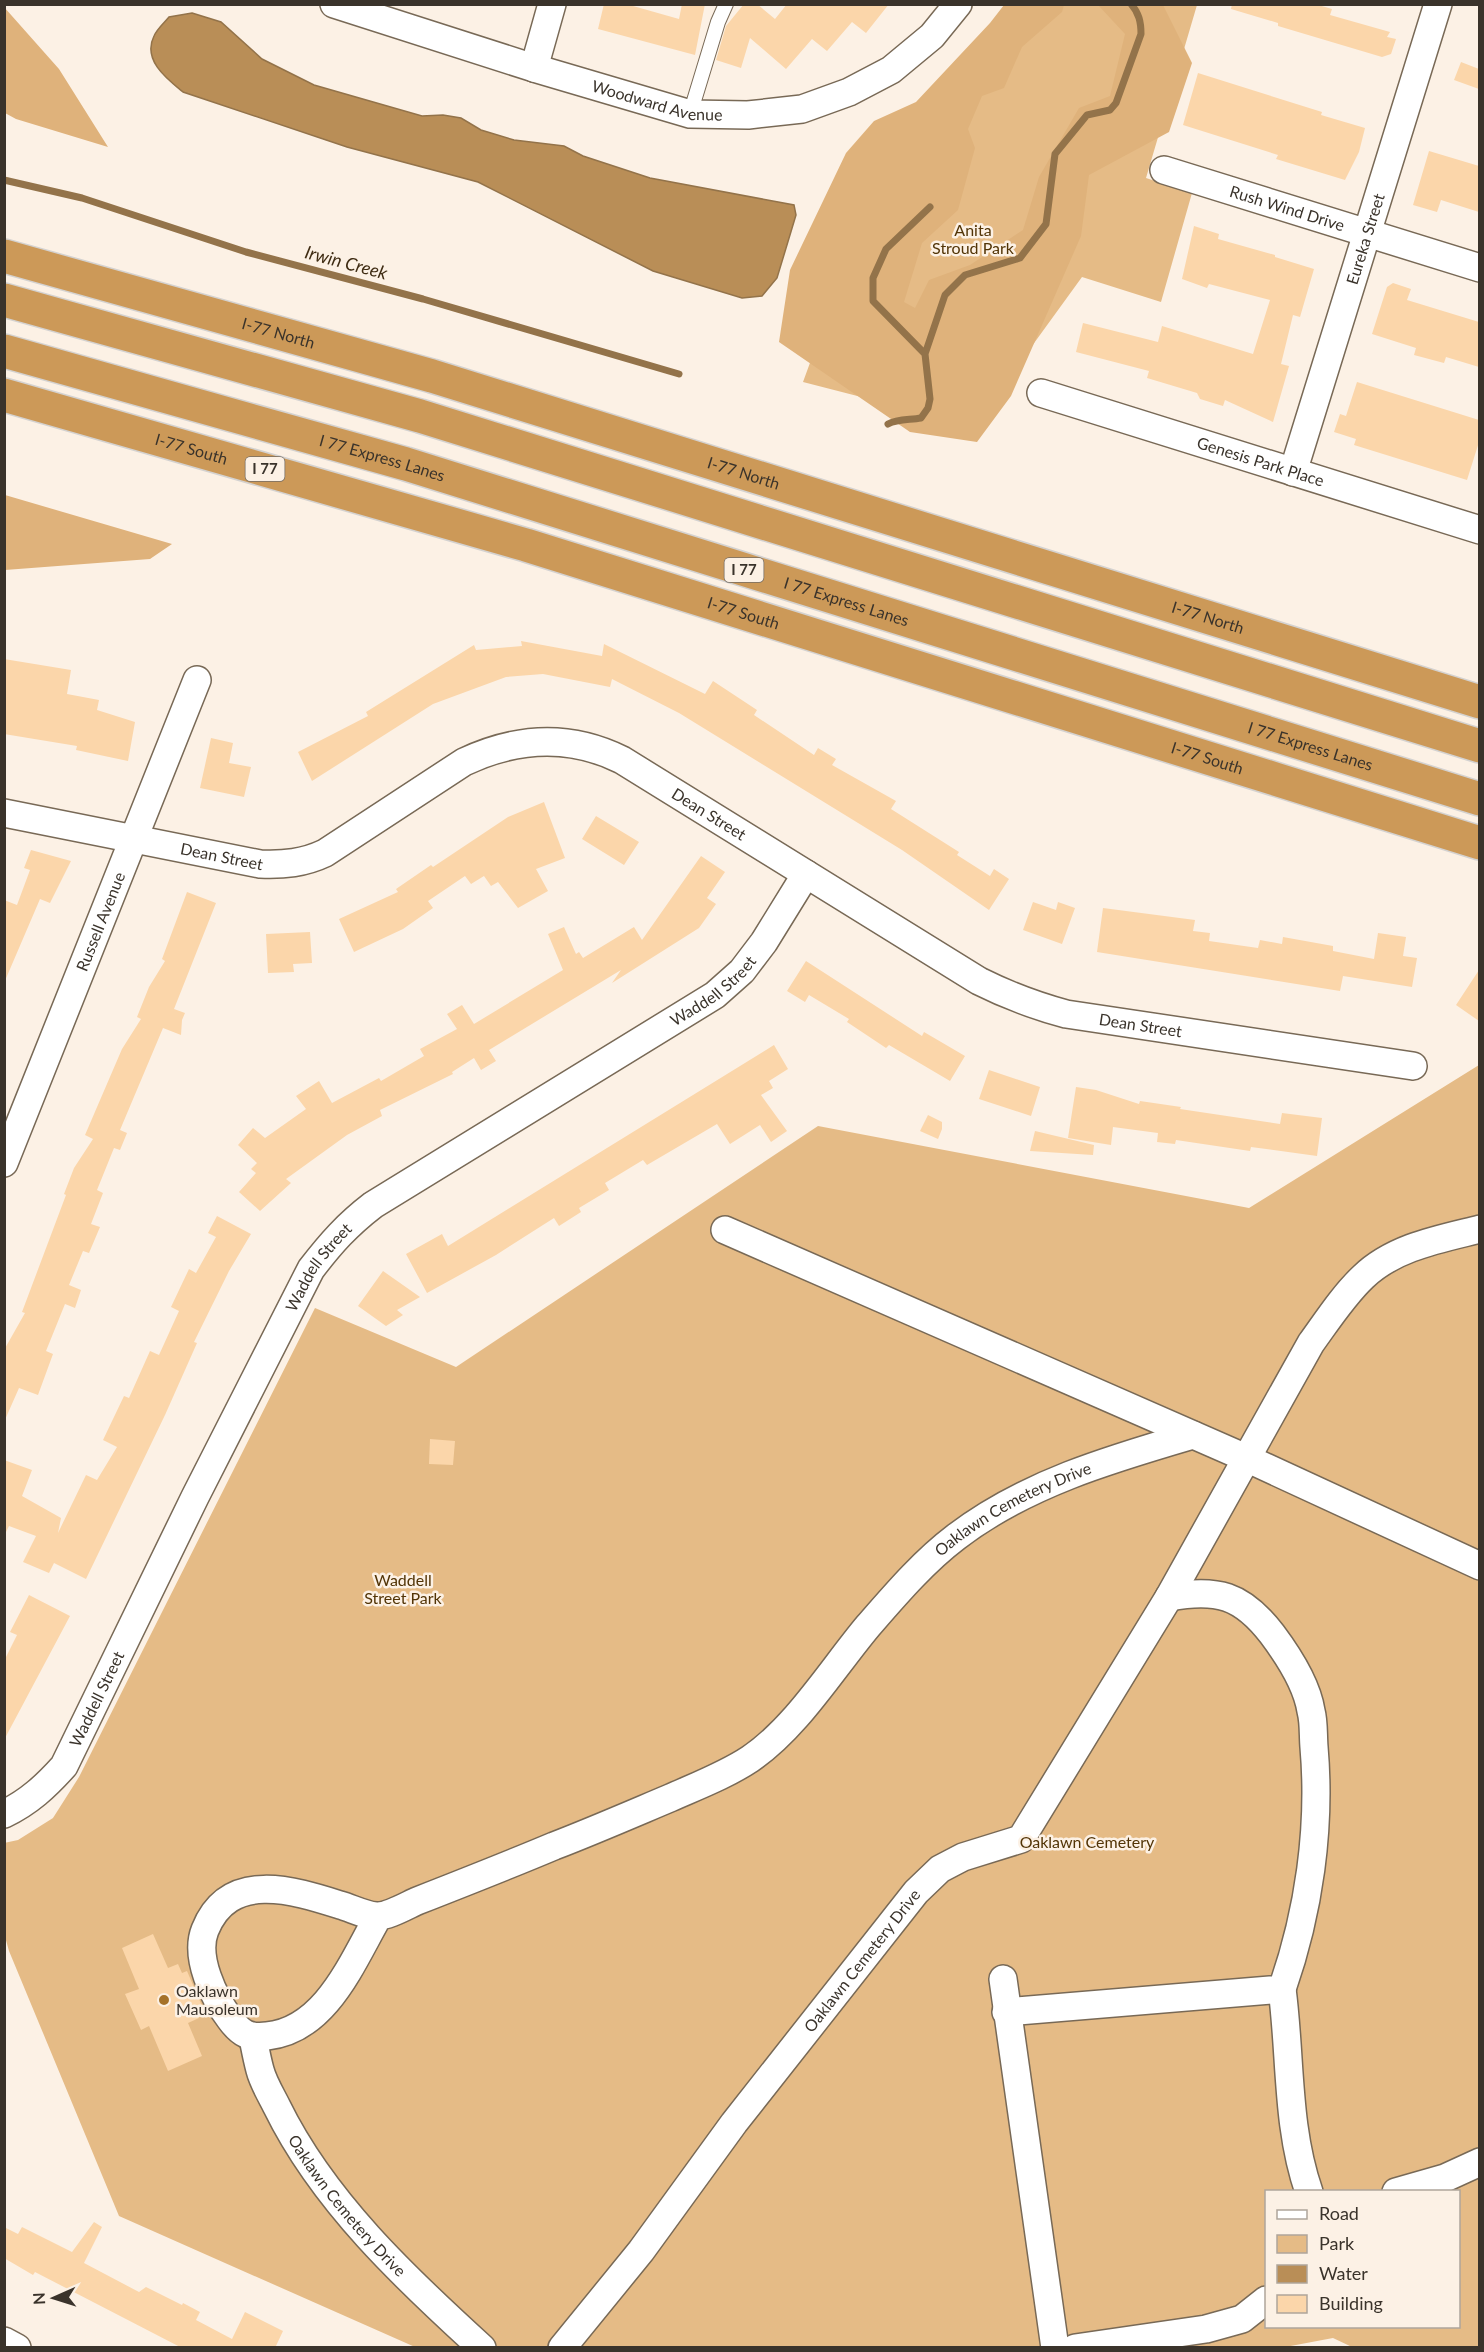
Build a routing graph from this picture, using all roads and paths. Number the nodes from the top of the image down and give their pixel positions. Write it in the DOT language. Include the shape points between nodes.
graph roads {
  1 [pos="334,4"];
  2 [pos="552,4"];
  3 [pos="726,4"];
  4 [pos="958,4"];
  5 [pos="1438,4"];
  6 [pos="384,12"];
  7 [pos="534,68"];
  8 [pos="690,114"];
  9 [pos="1164,170"];
  10 [pos="1367,233"];
  11 [pos="4,256"];
  12 [pos="1479,268"];
  13 [pos="4,300"];
  14 [pos="4,351"];
  15 [pos="1041,393"];
  16 [pos="4,395"];
  17 [pos="1293,472"];
  18 [pos="1479,530"];
  19 [pos="197,680"];
  20 [pos="1479,702"];
  21 [pos="1479,746"];
  22 [pos="1479,799"];
  23 [pos="4,813"];
  24 [pos="133,839"];
  25 [pos="1479,843"];
  26 [pos="806,874"];
  27 [pos="1413,1066"];
  28 [pos="4,1163"];
  29 [pos="1479,1229"];
  30 [pos="725,1230"];
  31 [pos="1193,1435"];
  32 [pos="1246,1458"];
  33 [pos="1479,1566"];
  34 [pos="1169,1597"];
  35 [pos="4,1814"];
  36 [pos="378,1917"];
  37 [pos="1003,1978"];
  38 [pos="1282,1989"];
  39 [pos="1006,2012"];
  40 [pos="253,2038"];
  41 [pos="1479,2162"];
  42 [pos="1309,2190"];
  43 [pos="1403,2190"];
  44 [pos="1265,2301"];
  45 [pos="4,2341"];
  46 [pos="17,2348"];
  47 [pos="482,2348"];
  48 [pos="562,2348"];
  49 [pos="1055,2348"];
  50 [pos="1075,2348"];
  1 -- 6 [label="street, Woodward Avenue"];
  2 -- 7 [label="street"];
  3 -- 8 [label="lane"];
  4 -- 8 [label="street, Woodward Avenue" via="932,36 891,70 849,92 802,109 748,115"];
  5 -- 10 [label="street, Eureka Street"];
  6 -- 7 [label="street, Woodward Avenue"];
  7 -- 8 [label="street, Woodward Avenue"];
  9 -- 10 [label="street, Rush Wind Drive"];
  10 -- 12 [label="street, Rush Wind Drive"];
  10 -- 17 [label="street, Eureka Street"];
  11 -- 20 [label="highway, I-77 North" via="432,376"];
  13 -- 21 [label="highway" via="420,416"];
  14 -- 22 [label="highway, I 77 Express Lanes / I 77" via="406,464"];
  15 -- 17 [label="street, Genesis Park Place"];
  16 -- 25 [label="highway, I-77 South / I 77" via="526,545"];
  17 -- 18 [label="street, Genesis Park Place"];
  19 -- 24 [label="street, Russell Avenue"];
  23 -- 24 [label="street, Dean Street"];
  24 -- 26 [label="street, Dean Street" via="260,864 296,863 325,853 480,754 530,741 562,741 622,760"];
  24 -- 28 [label="street, Russell Avenue"];
  26 -- 27 [label="street, Dean Street" via="979,981 1044,1008"];
  26 -- 35 [label="street, Waddell Street" via="764,942 742,971 715,995 373,1205 332,1240 311,1269 64,1766 43,1789"];
  29 -- 32 [label="street, Oaklawn Cemetery Drive" via="1421,1244 1364,1276 1311,1343"];
  30 -- 31 [label="street"];
  31 -- 32 [label="street"];
  31 -- 36 [label="street, Oaklawn Cemetery Drive" via="1061,1479 1006,1504 956,1537 916,1573 794,1719 751,1759 642,1810"];
  32 -- 33 [label="street"];
  32 -- 34 [label="street, Oaklawn Cemetery Drive"];
  34 -- 38 [label="street" via="1198,1592 1230,1597 1259,1617 1290,1658 1311,1709 1316,1766 1315,1846 1296,1951"];
  34 -- 48 [label="street, Oaklawn Cemetery Drive" via="1021,1839 963,1857 940,1869 916,1892"];
  36 -- 40 [label="street" via="330,1998 308,2022 278,2035"];
  36 -- 40 [label="street" via="294,1892 258,1889 234,1894 218,1908 204,1933 208,1977 221,2008 236,2027"];
  37 -- 39 [label="street"];
  38 -- 39 [label="street"];
  38 -- 42 [label="street" via="1295,2130"];
  39 -- 49 [label="street"];
  40 -- 47 [label="street, Oaklawn Cemetery Drive" via="260,2071 288,2129 321,2180 384,2252"];
  41 -- 43 [label="street" via="1445,2178"];
  44 -- 50 [label="street" via="1242,2319 1206,2329"];
  45 -- 46 [label="street"];
}
